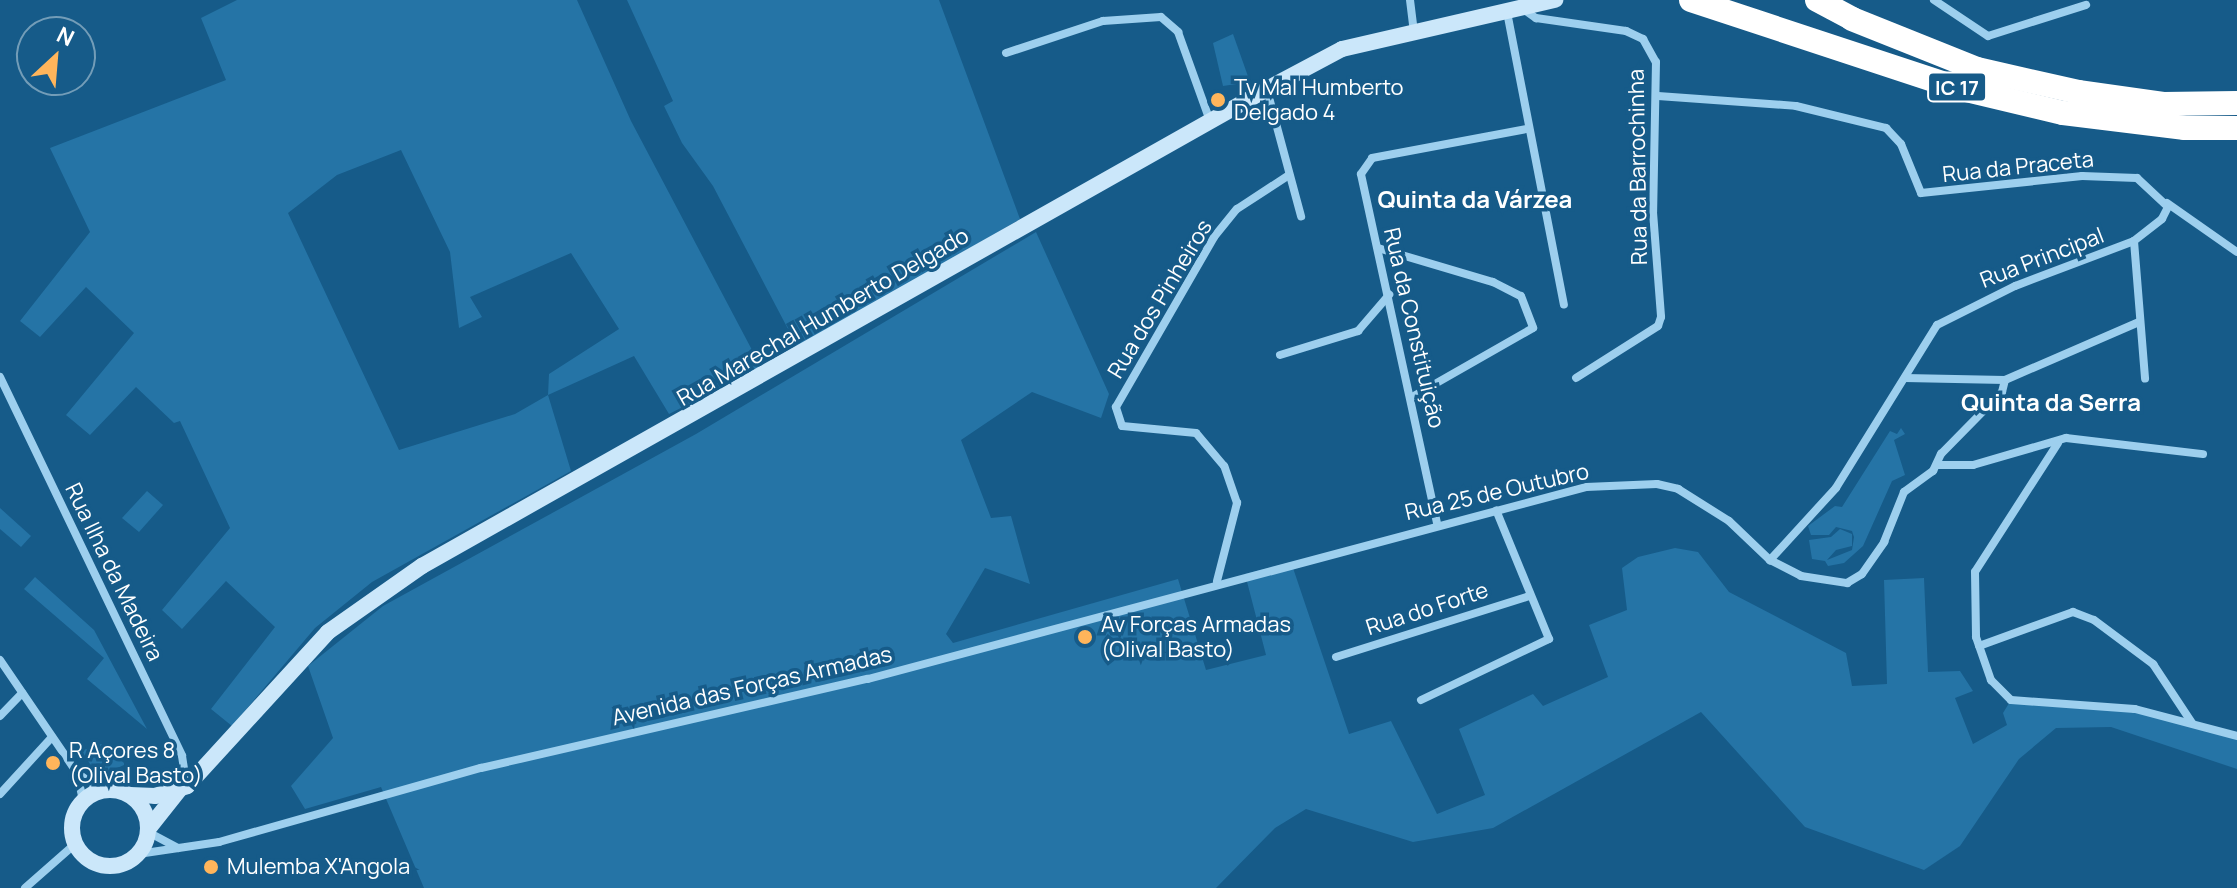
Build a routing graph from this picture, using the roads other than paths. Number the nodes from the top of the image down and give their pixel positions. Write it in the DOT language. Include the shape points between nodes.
graph roads {
  1 [pos="1410,0"];
  2 [pos="1555,0"];
  3 [pos="1691,0"];
  4 [pos="1817,0"];
  5 [pos="1934,0"];
  6 [pos="2086,5"];
  7 [pos="1515,11"];
  8 [pos="1414,31"];
  9 [pos="1006,53"];
  10 [pos="1267,89"];
  11 [pos="1658,96"];
  12 [pos="2237,103"];
  13 [pos="1211,122"];
  14 [pos="2237,128"];
  15 [pos="1527,129"];
  16 [pos="1289,175"];
  17 [pos="2167,203"];
  18 [pos="1301,216"];
  19 [pos="2134,241"];
  20 [pos="1378,248"];
  21 [pos="2237,252"];
  22 [pos="1389,295"];
  23 [pos="1564,304"];
  24 [pos="2139,322"];
  25 [pos="1280,355"];
  26 [pos="0,377"];
  27 [pos="1576,378"];
  28 [pos="1905,378"];
  29 [pos="2145,379"];
  30 [pos="2005,380"];
  31 [pos="1412,397"];
  32 [pos="2058,443"];
  33 [pos="2203,454"];
  34 [pos="1938,465"];
  35 [pos="1496,510"];
  36 [pos="1437,523"];
  37 [pos="1770,560"];
  38 [pos="1217,581"];
  39 [pos="1529,596"];
  40 [pos="1979,646"];
  41 [pos="1336,657"];
  42 [pos="0,660"];
  43 [pos="22,693"];
  44 [pos="1421,700"];
  45 [pos="0,716"];
  46 [pos="2193,724"];
  47 [pos="2237,736"];
  48 [pos="52,737"];
  49 [pos="77,773"];
  50 [pos="184,787"];
  51 [pos="103,791"];
  52 [pos="0,794"];
  53 [pos="130,795"];
  54 [pos="83,801"];
  55 [pos="149,830"];
  56 [pos="75,844"];
  57 [pos="182,850"];
  58 [pos="138,854"];
  59 [pos="25,888"];
  1 -- 8 [label="street"];
  2 -- 7 [label="street, Rua Marechal Humberto Delgado"];
  3 -- 14 [label="highway, IC 17" via="1954,87 2063,113 2185,128"];
  4 -- 12 [label="highway, IC 17" via="1977,69 2138,101"];
  5 -- 6 [label="street" via="1988,36"];
  7 -- 8 [label="street, Rua Marechal Humberto Delgado"];
  7 -- 11 [label="street, Rua da Barrochinha" via="1626,31 1643,39 1656,62"];
  7 -- 15 [label="street"];
  8 -- 10 [label="street, Rua Marechal Humberto Delgado" via="1342,49"];
  9 -- 13 [label="street" via="1103,21 1161,17 1178,32"];
  10 -- 13 [label="street, Rua Marechal Humberto Delgado"];
  10 -- 16 [label="street"];
  11 -- 17 [label="street, Rua da Praceta" via="1796,106 1886,128 1901,144 1921,193 2082,176 2137,178"];
  11 -- 27 [label="street, Rua da Barrochinha" via="1653,212 1661,317 1658,326"];
  13 -- 50 [label="street, Rua Marechal Humberto Delgado" via="373,597 328,632"];
  15 -- 20 [label="street, Rua da Constituição" via="1372,158 1361,174"];
  15 -- 23 [label="street"];
  16 -- 18 [label="street"];
  16 -- 38 [label="street, Rua dos Pinheiros" via="1237,209 1214,237 1116,407 1122,426 1196,433 1224,466 1237,503"];
  17 -- 19 [label="street, Rua Principal" via="2162,219"];
  17 -- 21 [label="street"];
  19 -- 24 [label="street"];
  19 -- 28 [label="street, Rua Principal" via="2015,286 1937,325"];
  20 -- 22 [label="street, Rua da Constituição"];
  20 -- 31 [label="street" via="1493,282 1521,296 1533,328"];
  22 -- 25 [label="street" via="1358,331"];
  22 -- 31 [label="street, Rua da Constituição"];
  24 -- 29 [label="street"];
  24 -- 30 [label="street"];
  26 -- 50 [label="street, Rua Ilha da Madeira" via="182,756"];
  28 -- 30 [label="street"];
  28 -- 37 [label="street, Rua Principal" via="1836,488"];
  30 -- 34 [label="street, Rua 25 de Outubro" via="2002,392 1941,454"];
  31 -- 36 [label="street, Rua da Constituição"];
  32 -- 33 [label="street" via="2066,438"];
  32 -- 34 [label="street" via="1958,468"];
  32 -- 40 [label="street" via="1975,572"];
  34 -- 37 [label="street, Rua 25 de Outubro" via="1904,492 1884,542 1856,578 1835,585"];
  35 -- 36 [label="street, Rua 25 de Outubro"];
  35 -- 37 [label="street, Rua 25 de Outubro" via="1586,487 1657,484 1678,489 1729,521"];
  35 -- 39 [label="street"];
  36 -- 38 [label="street, Rua 25 de Outubro"];
  38 -- 57 [label="street, Avenida das Forças Armadas" via="868,679 481,768"];
  39 -- 41 [label="street, Rua do Forte"];
  39 -- 44 [label="street" via="1549,639"];
  40 -- 46 [label="street" via="1991,680 2011,700 2135,709"];
  40 -- 46 [label="street" via="2055,616 2084,616 2153,664"];
  42 -- 43 [label="street"];
  43 -- 45 [label="street"];
  43 -- 48 [label="street"];
  46 -- 47 [label="street"];
  48 -- 49 [label="street"];
  48 -- 52 [label="street"];
  49 -- 51 [label="street"];
  49 -- 54 [label="street"];
  50 -- 53 [label="street" via="155,796"];
  50 -- 55 [label="street, Rua Marechal Humberto Delgado"];
  51 -- 53 [label="street"];
  51 -- 54 [label="street"];
  53 -- 55 [label="street" via="142,807"];
  54 -- 56 [label="street" via="73,821"];
  55 -- 57 [label="street"];
  55 -- 58 [label="street"];
  56 -- 58 [label="street" via="104,865"];
  56 -- 59 [label="street"];
  57 -- 58 [label="street, Avenida das Forças Armadas"];
}
